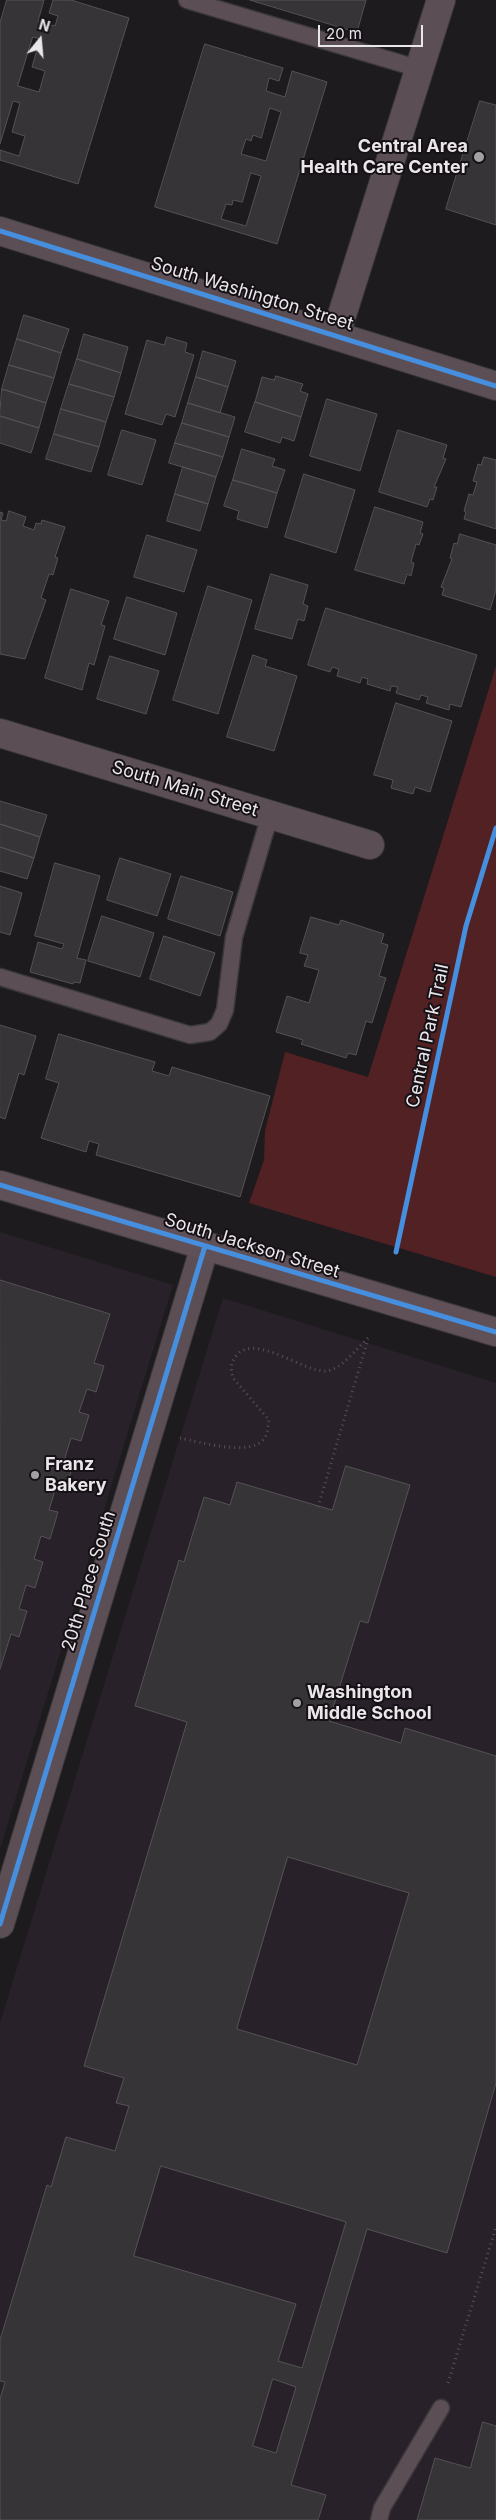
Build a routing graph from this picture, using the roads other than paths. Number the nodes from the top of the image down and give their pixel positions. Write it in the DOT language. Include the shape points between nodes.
graph roads {
  1 [pos="187,0"];
  2 [pos="441,0"];
  3 [pos="420,69"];
  4 [pos="0,231"];
  5 [pos="336,334"];
  6 [pos="496,386"];
  7 [pos="0,733"];
  8 [pos="270,815"];
  9 [pos="370,845"];
  10 [pos="0,977"];
  11 [pos="0,1185"];
  12 [pos="205,1246"];
  13 [pos="496,1332"];
  14 [pos="0,1924"];
  15 [pos="441,2408"];
  16 [pos="378,2520"];
  1 -- 3 [label="lane"];
  2 -- 3 [label="street"];
  3 -- 5 [label="street"];
  4 -- 5 [label="street, South Washington Street"];
  5 -- 6 [label="street, South Washington Street"];
  7 -- 8 [label="street, South Main Street"];
  8 -- 9 [label="street, South Main Street"];
  8 -- 10 [label="lane" via="234,937 225,1010 219,1024 210,1032 190,1035"];
  11 -- 12 [label="main road, South Jackson Street"];
  12 -- 13 [label="main road, South Jackson Street"];
  12 -- 14 [label="street, 20th Place South"];
  15 -- 16 [label="lane"];
}
